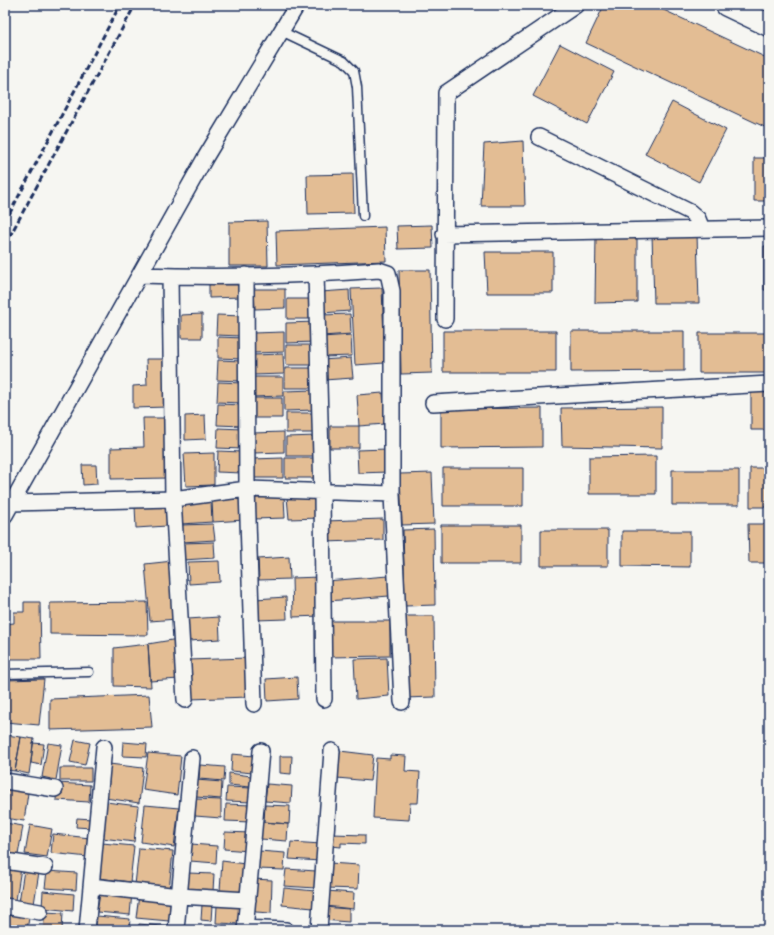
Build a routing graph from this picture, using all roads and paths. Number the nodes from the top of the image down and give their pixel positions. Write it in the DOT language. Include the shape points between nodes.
graph roads {
  1 [pos="297,5"];
  2 [pos="576,5"];
  3 [pos="727,5"];
  4 [pos="769,25"];
  5 [pos="281,31"];
  6 [pos="539,137"];
  7 [pos="363,216"];
  8 [pos="769,228"];
  9 [pos="702,229"];
  10 [pos="444,234"];
  11 [pos="316,274"];
  12 [pos="140,275"];
  13 [pos="246,275"];
  14 [pos="170,276"];
  15 [pos="445,319"];
  16 [pos="769,384"];
  17 [pos="433,403"];
  18 [pos="247,490"];
  19 [pos="322,493"];
  20 [pos="392,494"];
  21 [pos="173,499"];
  22 [pos="8,509"];
  23 [pos="89,672"];
  24 [pos="5,674"];
  25 [pos="324,699"];
  26 [pos="185,700"];
  27 [pos="402,702"];
  28 [pos="254,704"];
  29 [pos="104,747"];
  30 [pos="261,751"];
  31 [pos="332,751"];
  32 [pos="192,758"];
  33 [pos="5,781"];
  34 [pos="55,789"];
  35 [pos="5,861"];
  36 [pos="45,867"];
  37 [pos="91,886"];
  38 [pos="179,896"];
  39 [pos="248,900"];
  40 [pos="5,906"];
  41 [pos="40,912"];
  42 [pos="245,929"];
  43 [pos="86,930"];
  44 [pos="176,930"];
  45 [pos="286,930"];
  46 [pos="319,930"];
  1 -- 5 [label="street"];
  2 -- 10 [label="street" via="446,93"];
  3 -- 4 [label="main road"];
  5 -- 7 [label="lane" via="344,61 354,71 357,87"];
  5 -- 12 [label="street" via="205,158"];
  6 -- 9 [label="street" via="690,212 698,219"];
  8 -- 9 [label="street"];
  9 -- 10 [label="street"];
  10 -- 15 [label="street"];
  11 -- 13 [label="street"];
  11 -- 19 [label="street"];
  11 -- 20 [label="street" via="379,270 388,273 392,291"];
  12 -- 14 [label="street"];
  12 -- 22 [label="street"];
  13 -- 14 [label="street"];
  13 -- 18 [label="street"];
  14 -- 21 [label="street"];
  16 -- 17 [label="street"];
  18 -- 19 [label="street"];
  18 -- 21 [label="street"];
  18 -- 28 [label="street"];
  19 -- 20 [label="street"];
  19 -- 25 [label="street"];
  20 -- 27 [label="street"];
  21 -- 22 [label="street"];
  21 -- 26 [label="street"];
  23 -- 24 [label="lane"];
  29 -- 37 [label="street"];
  30 -- 39 [label="street"];
  31 -- 46 [label="street"];
  32 -- 38 [label="street"];
  33 -- 34 [label="street"];
  35 -- 36 [label="street"];
  37 -- 38 [label="street"];
  37 -- 43 [label="street"];
  38 -- 39 [label="street"];
  38 -- 44 [label="street"];
  39 -- 42 [label="street"];
  40 -- 41 [label="street"];
  42 -- 45 [label="street"];
}
